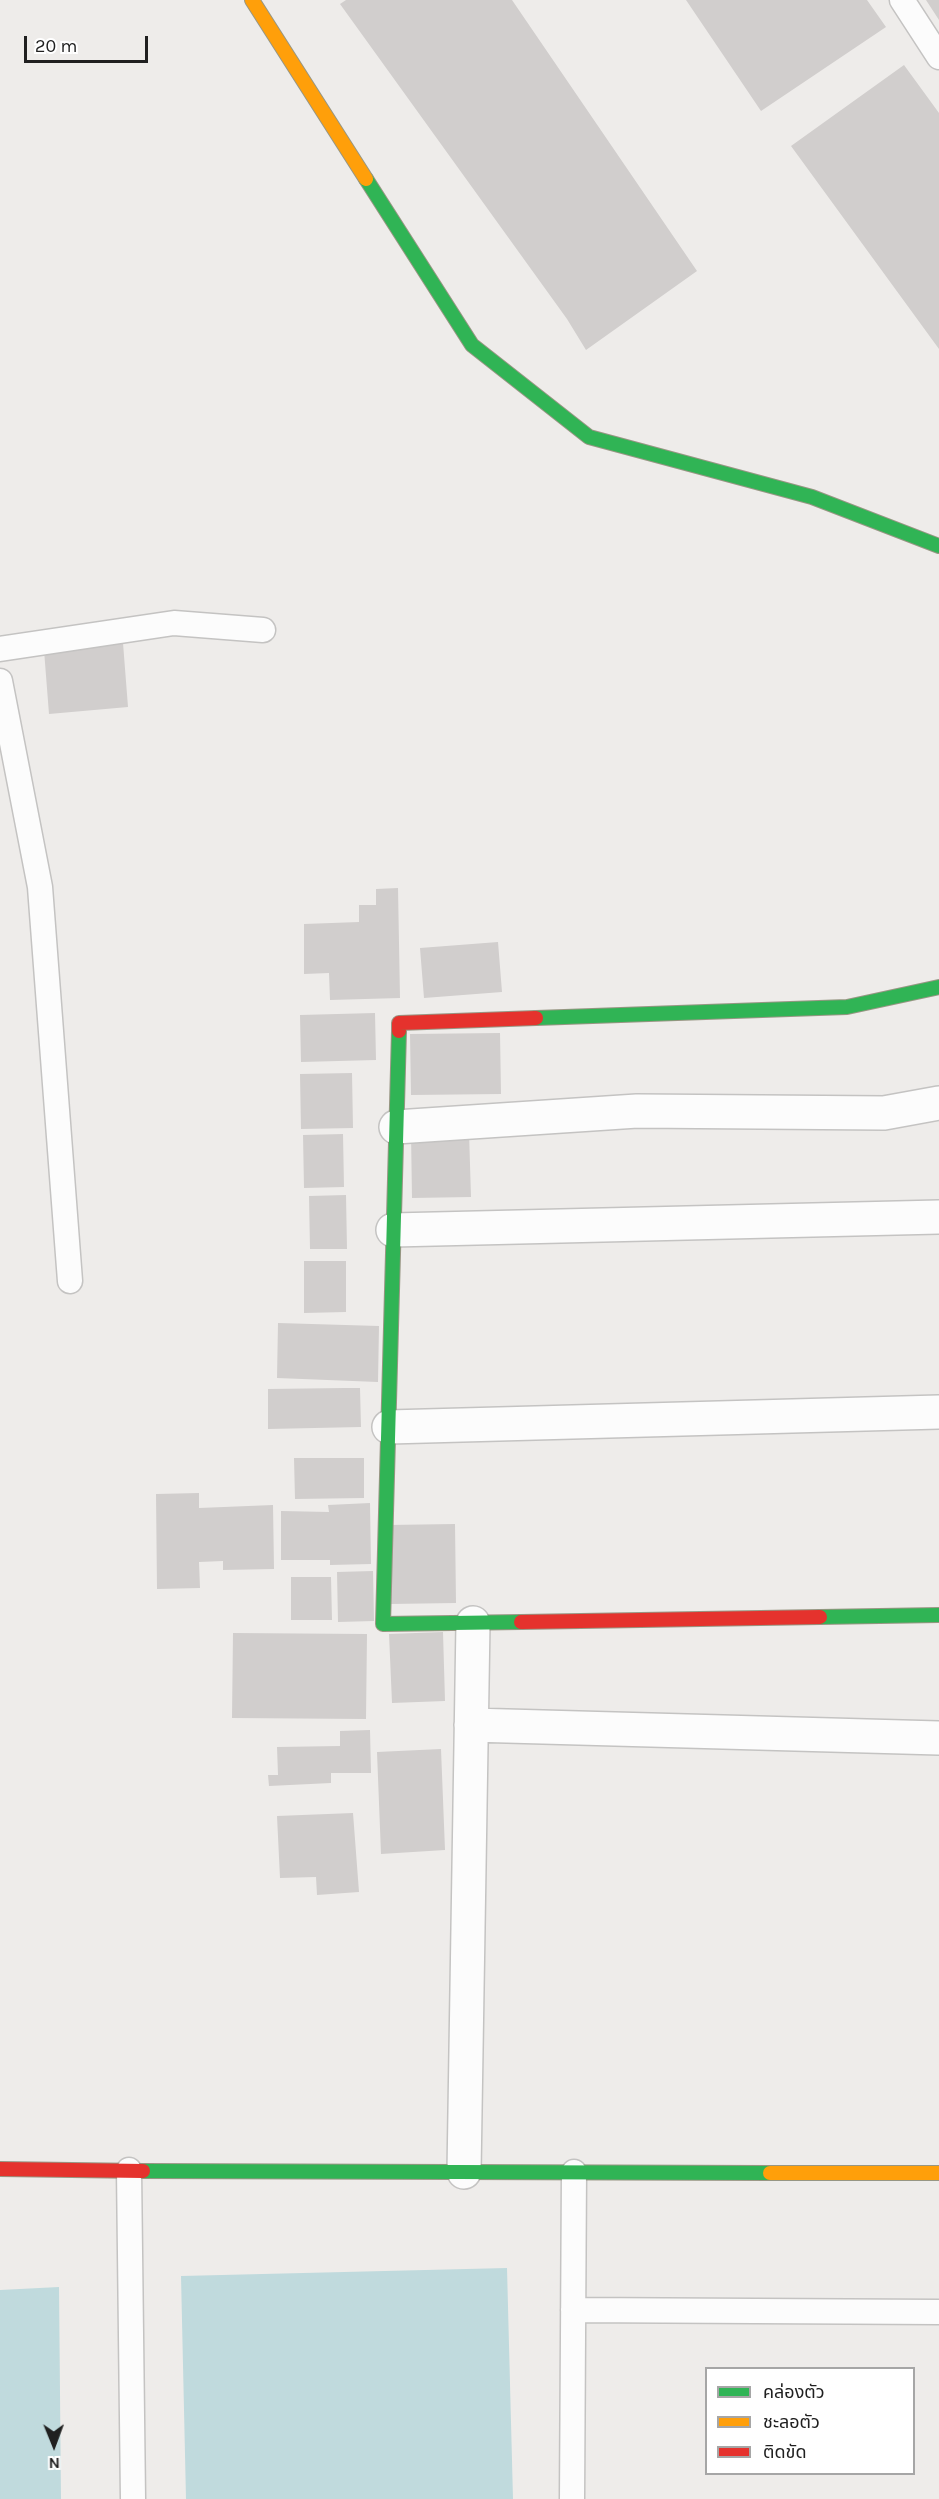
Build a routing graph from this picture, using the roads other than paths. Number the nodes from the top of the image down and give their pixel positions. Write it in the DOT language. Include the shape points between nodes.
graph roads {
  1 [pos="252,0"];
  2 [pos="902,0"];
  3 [pos="939,57"];
  4 [pos="939,546"];
  5 [pos="262,630"];
  6 [pos="0,649"];
  7 [pos="0,681"];
  8 [pos="939,987"];
  9 [pos="939,1103"];
  10 [pos="396,1127"];
  11 [pos="939,1217"];
  12 [pos="393,1230"];
  13 [pos="70,1281"];
  14 [pos="939,1412"];
  15 [pos="388,1427"];
  16 [pos="939,1615"];
  17 [pos="473,1623"];
  18 [pos="471,1725"];
  19 [pos="939,1738"];
  20 [pos="0,2169"];
  21 [pos="129,2170"];
  22 [pos="464,2172"];
  23 [pos="574,2172"];
  24 [pos="939,2173"];
  25 [pos="573,2310"];
  26 [pos="939,2312"];
  27 [pos="133,2499"];
  28 [pos="572,2499"];
  1 -- 4 [label="street" via="472,345 589,437 812,497"];
  2 -- 3 [label="lane"];
  5 -- 6 [label="lane" via="174,623"];
  7 -- 13 [label="lane" via="40,887"];
  8 -- 10 [label="street" via="847,1006 399,1023"];
  9 -- 10 [label="street" via="884,1113 636,1111"];
  10 -- 12 [label="street"];
  11 -- 12 [label="street"];
  12 -- 15 [label="street"];
  14 -- 15 [label="street"];
  15 -- 17 [label="street" via="383,1624"];
  16 -- 17 [label="street"];
  17 -- 18 [label="street"];
  18 -- 19 [label="street"];
  18 -- 22 [label="street"];
  20 -- 21 [label="street"];
  21 -- 22 [label="street"];
  21 -- 27 [label="lane"];
  22 -- 23 [label="street"];
  23 -- 24 [label="street"];
  23 -- 25 [label="lane"];
  25 -- 26 [label="lane"];
  25 -- 28 [label="lane"];
}
